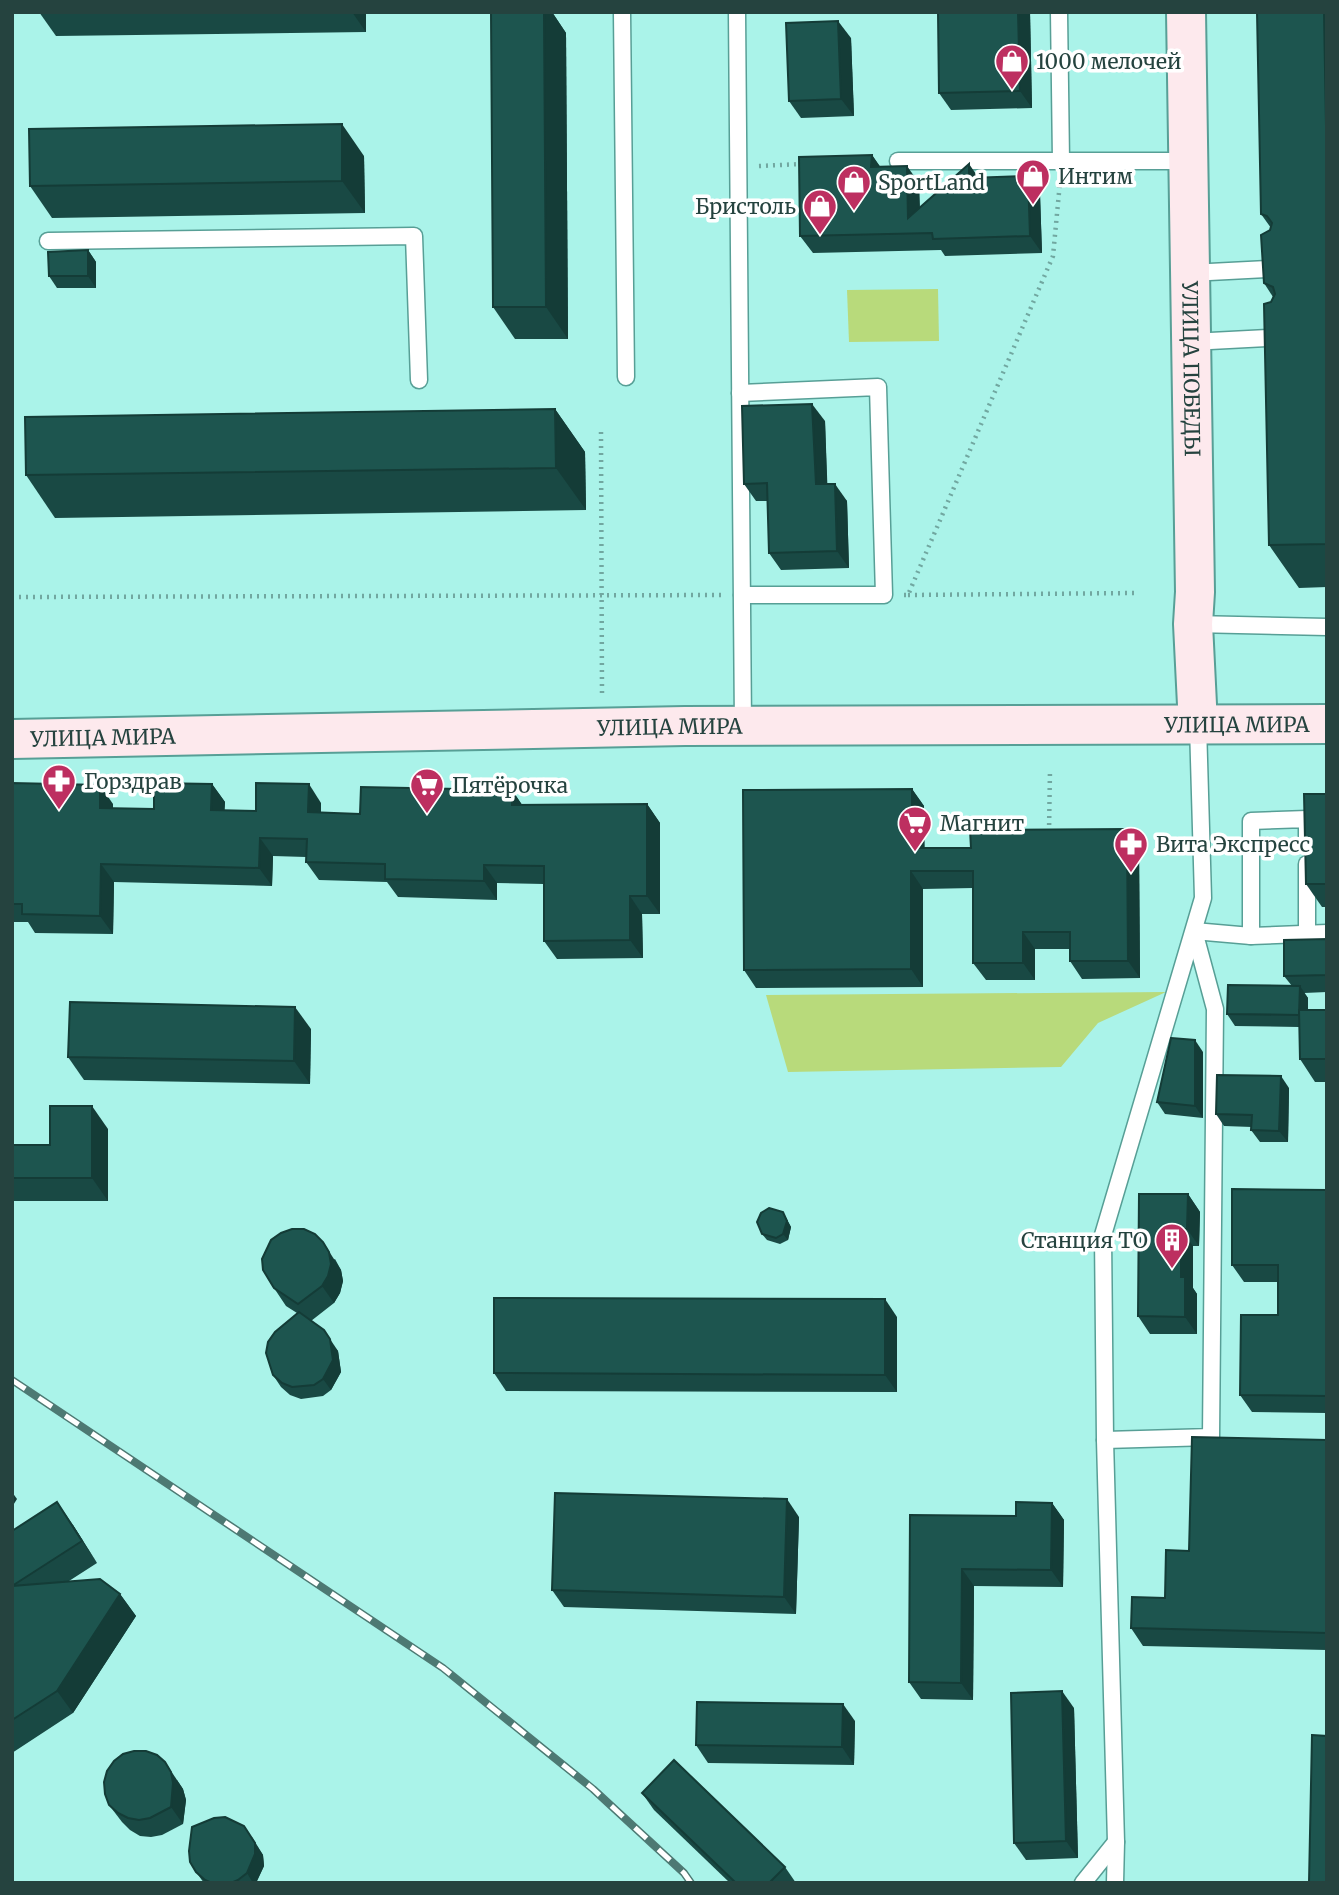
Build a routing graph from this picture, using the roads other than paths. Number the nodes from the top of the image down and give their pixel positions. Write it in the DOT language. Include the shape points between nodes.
graph roads {
  1 [pos="737,12"];
  2 [pos="1059,12"];
  3 [pos="1186,12"];
  4 [pos="622,13"];
  5 [pos="898,161"];
  6 [pos="1062,161"];
  7 [pos="1189,161"];
  8 [pos="48,241"];
  9 [pos="1291,267"];
  10 [pos="1190,273"];
  11 [pos="1294,336"];
  12 [pos="1191,342"];
  13 [pos="626,377"];
  14 [pos="419,380"];
  15 [pos="740,393"];
  16 [pos="742,595"];
  17 [pos="1193,624"];
  18 [pos="1327,627"];
  19 [pos="1327,724"];
  20 [pos="1198,725"];
  21 [pos="743,726"];
  22 [pos="12,739"];
  23 [pos="1194,932"];
  24 [pos="1307,933"];
  25 [pos="1327,933"];
  26 [pos="1251,936"];
  27 [pos="1105,1440"];
  28 [pos="1116,1842"];
  29 [pos="1083,1883"];
  30 [pos="1115,1883"];
  1 -- 15 [label="lane"];
  2 -- 6 [label="lane"];
  3 -- 7 [label="main road, УЛИЦА ПОБЕДЫ"];
  4 -- 13 [label="lane"];
  5 -- 6 [label="lane"];
  6 -- 7 [label="lane"];
  7 -- 10 [label="main road, УЛИЦА ПОБЕДЫ"];
  8 -- 14 [label="lane" via="414,236"];
  9 -- 10 [label="lane"];
  10 -- 12 [label="main road, УЛИЦА ПОБЕДЫ"];
  11 -- 12 [label="lane"];
  12 -- 17 [label="main road, УЛИЦА ПОБЕДЫ"];
  15 -- 16 [label="lane"];
  15 -- 16 [label="lane" via="878,387 884,596"];
  16 -- 21 [label="lane"];
  17 -- 18 [label="lane"];
  17 -- 20 [label="main road, УЛИЦА ПОБЕДЫ"];
  19 -- 20 [label="main road, УЛИЦА МИРА"];
  20 -- 21 [label="main road, УЛИЦА МИРА"];
  20 -- 23 [label="lane" via="1203,898"];
  21 -- 22 [label="main road, УЛИЦА МИРА"];
  23 -- 26 [label="lane"];
  23 -- 27 [label="lane" via="1103,1235"];
  23 -- 27 [label="lane" via="1215,1009 1211,1437"];
  24 -- 25 [label="lane"];
  24 -- 26 [label="lane"];
  24 -- 26 [label="lane" via="1307,820 1251,821"];
  27 -- 28 [label="lane"];
  28 -- 29 [label="lane"];
  28 -- 30 [label="lane"];
}
